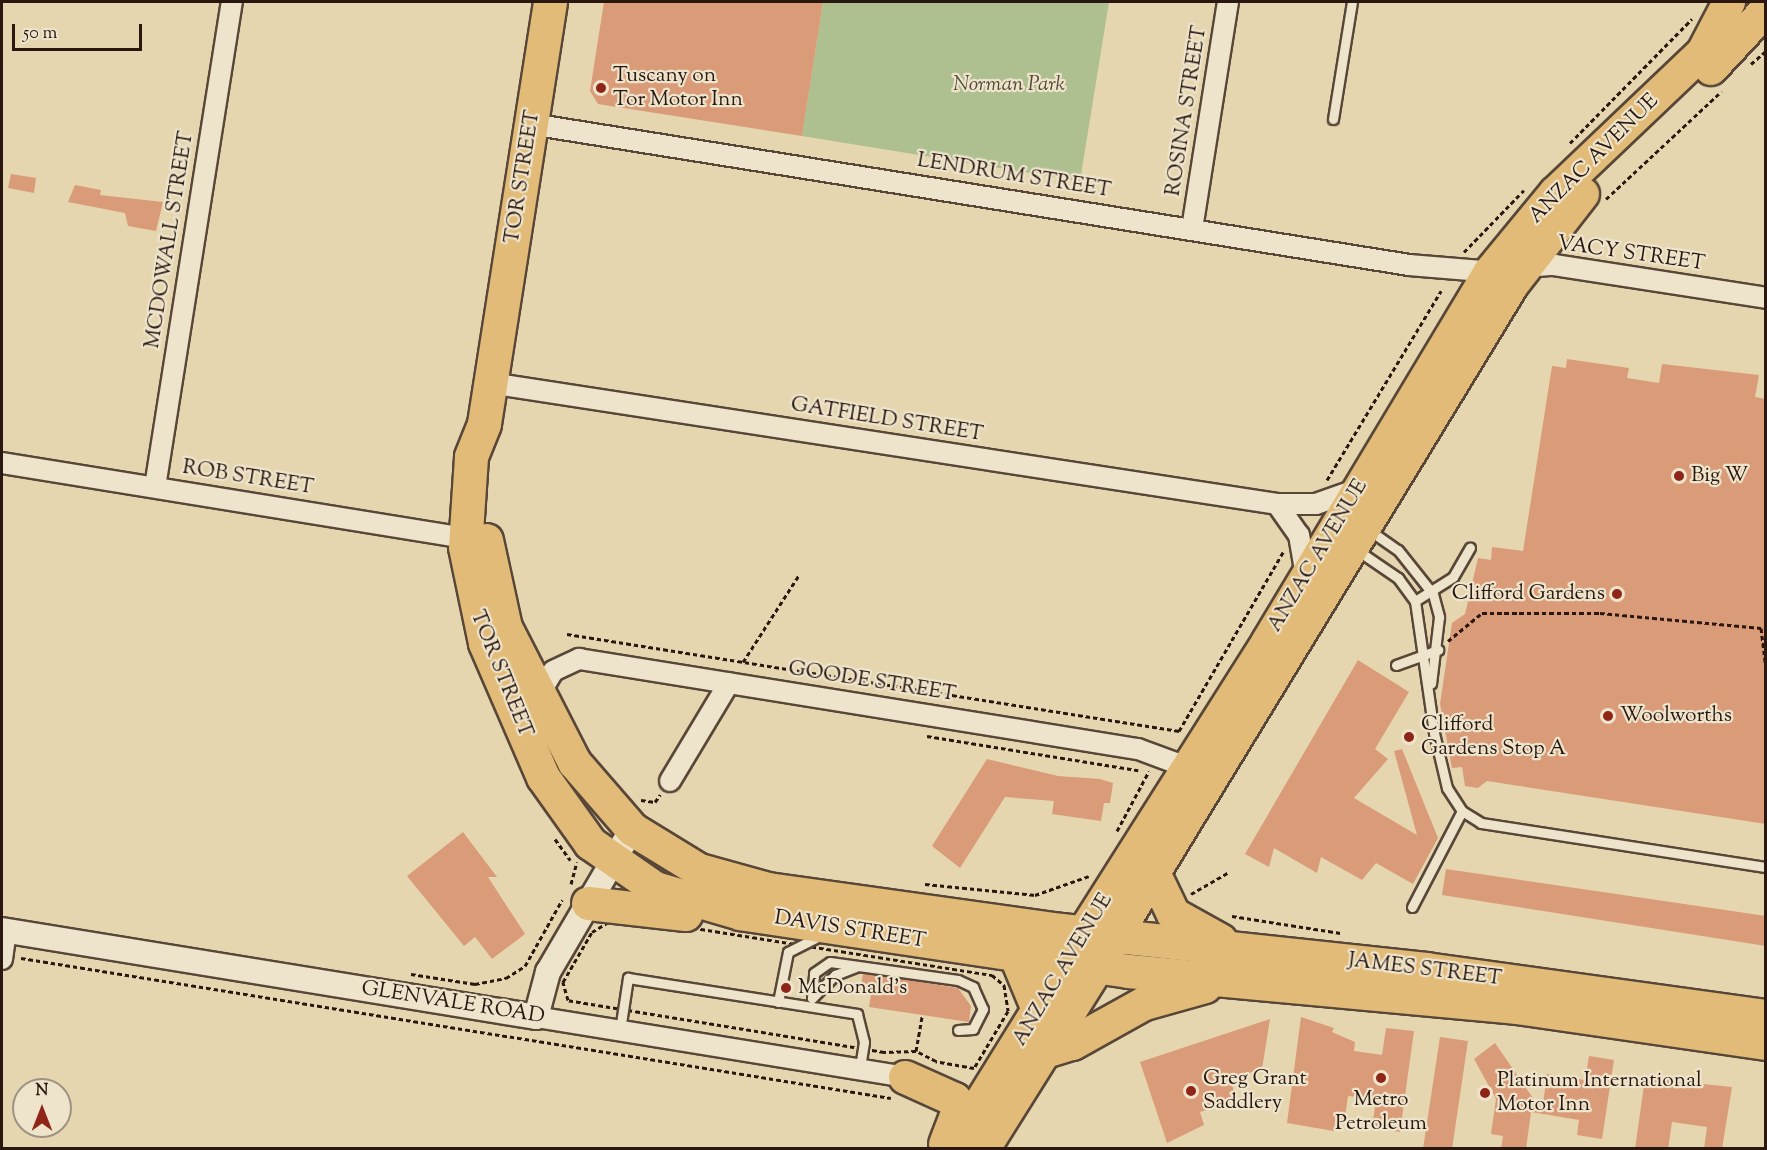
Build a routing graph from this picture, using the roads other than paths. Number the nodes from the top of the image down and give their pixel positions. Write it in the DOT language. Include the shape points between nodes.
graph roads {
  1 [pos="232,2"];
  2 [pos="550,2"];
  3 [pos="1228,2"];
  4 [pos="1352,2"];
  5 [pos="1729,2"];
  6 [pos="1741,2"];
  7 [pos="1766,5"];
  8 [pos="1766,10"];
  9 [pos="1766,28"];
  10 [pos="1711,86"];
  11 [pos="1333,119"];
  12 [pos="531,124"];
  13 [pos="1192,229"];
  14 [pos="1523,267"];
  15 [pos="1489,273"];
  16 [pos="1766,298"];
  17 [pos="490,383"];
  18 [pos="2,463"];
  19 [pos="155,487"];
  20 [pos="1277,504"];
  21 [pos="1351,523"];
  22 [pos="475,540"];
  23 [pos="1470,548"];
  24 [pos="1306,576"];
  25 [pos="1433,594"];
  26 [pos="1415,601"];
  27 [pos="1438,650"];
  28 [pos="1420,653"];
  29 [pos="1396,665"];
  30 [pos="729,683"];
  31 [pos="1430,689"];
  32 [pos="537,698"];
  33 [pos="1201,773"];
  34 [pos="670,781"];
  35 [pos="1462,811"];
  36 [pos="632,814"];
  37 [pos="613,862"];
  38 [pos="1766,867"];
  39 [pos="1153,872"];
  40 [pos="588,903"];
  41 [pos="1412,907"];
  42 [pos="713,908"];
  43 [pos="4,931"];
  44 [pos="865,932"];
  45 [pos="1099,935"];
  46 [pos="1236,947"];
  47 [pos="1015,954"];
  48 [pos="2,957"];
  49 [pos="1083,964"];
  50 [pos="859,966"];
  51 [pos="1227,980"];
  52 [pos="778,1002"];
  53 [pos="811,1003"];
  54 [pos="1039,1012"];
  55 [pos="537,1017"];
  56 [pos="1766,1017"];
  57 [pos="620,1030"];
  58 [pos="958,1030"];
  59 [pos="1766,1043"];
  60 [pos="1045,1051"];
  61 [pos="862,1058"];
  62 [pos="905,1077"];
  63 [pos="944,1149"];
  64 [pos="952,1149"];
  65 [pos="983,1149"];
  1 -- 19 [label="street, MCDOWALL STREET"];
  2 -- 12 [label="highway, TOR STREET"];
  3 -- 13 [label="street, ROSINA STREET"];
  4 -- 11 [label="lane"];
  5 -- 15 [label="main road, ANZAC AVENUE" via="1703,52 1555,194"];
  6 -- 7 [label="main road"];
  8 -- 10 [label="main road, ANZAC AVENUE"];
  9 -- 10 [label="main road, ANZAC AVENUE"];
  10 -- 14 [label="main road, ANZAC AVENUE" via="1594,182"];
  12 -- 13 [label="street, LENDRUM STREET"];
  12 -- 17 [label="highway, TOR STREET"];
  13 -- 15 [label="street, LENDRUM STREET"];
  14 -- 15 [label="street, VACY STREET"];
  14 -- 16 [label="street, VACY STREET" via="1554,266"];
  14 -- 21 [label="main road, ANZAC AVENUE"];
  15 -- 21 [label="main road, ANZAC AVENUE"];
  17 -- 20 [label="street, GATFIELD STREET"];
  17 -- 22 [label="highway, TOR STREET"];
  18 -- 19 [label="street, ROB STREET"];
  19 -- 22 [label="street, ROB STREET"];
  20 -- 21 [label="street, GATFIELD STREET" via="1316,504"];
  20 -- 24 [label="street" via="1299,535"];
  21 -- 24 [label="main road, ANZAC AVENUE"];
  21 -- 25 [label="lane" via="1398,550"];
  21 -- 26 [label="lane"];
  21 -- 33 [label="main road, ANZAC AVENUE"];
  22 -- 32 [label="highway, TOR STREET" via="505,627"];
  22 -- 37 [label="highway, TOR STREET" via="483,635 543,777 567,816"];
  23 -- 25 [label="lane" via="1453,577"];
  24 -- 33 [label="main road, ANZAC AVENUE"];
  25 -- 26 [label="lane"];
  25 -- 27 [label="lane"];
  26 -- 28 [label="lane"];
  27 -- 28 [label="lane"];
  27 -- 31 [label="lane"];
  28 -- 29 [label="lane"];
  28 -- 31 [label="lane"];
  30 -- 32 [label="street, GOODE STREET" via="568,661 553,671"];
  30 -- 33 [label="street, GOODE STREET" via="1138,749"];
  30 -- 34 [label="street"];
  31 -- 35 [label="lane" via="1447,788"];
  32 -- 36 [label="highway, TOR STREET" via="589,783"];
  33 -- 39 [label="main road, ANZAC AVENUE"];
  33 -- 45 [label="main road, ANZAC AVENUE"];
  35 -- 38 [label="lane" via="1481,823"];
  35 -- 41 [label="lane"];
  36 -- 37 [label="street"];
  36 -- 45 [label="highway, DAVIS STREET" via="675,859 724,879"];
  37 -- 40 [label="street"];
  37 -- 42 [label="highway, DAVIS STREET" via="655,888"];
  39 -- 45 [label="main road, ANZAC AVENUE"];
  39 -- 46 [label="highway" via="1173,914"];
  40 -- 42 [label="highway" via="686,914"];
  40 -- 55 [label="street" via="548,972"];
  42 -- 44 [label="highway, DAVIS STREET"];
  43 -- 48 [label="street"];
  43 -- 55 [label="street, GLENVALE ROAD"];
  44 -- 47 [label="highway, DAVIS STREET"];
  44 -- 52 [label="lane" via="797,944 784,960"];
  45 -- 46 [label="highway, JAMES STREET"];
  45 -- 49 [label="highway, ANZAC AVENUE"];
  46 -- 56 [label="highway, JAMES STREET"];
  47 -- 49 [label="highway, DAVIS STREET"];
  47 -- 54 [label="highway"];
  49 -- 51 [label="highway, JAMES STREET"];
  49 -- 54 [label="highway, ANZAC AVENUE"];
  49 -- 60 [label="highway, ANZAC AVENUE"];
  50 -- 53 [label="lane" via="835,975"];
  50 -- 53 [label="lane" via="823,964 811,978"];
  50 -- 58 [label="lane" via="969,983 980,999 981,1019 973,1029"];
  51 -- 59 [label="highway, JAMES STREET" via="1517,1007"];
  51 -- 60 [label="highway" via="1144,1003 1072,1043"];
  52 -- 53 [label="lane"];
  52 -- 57 [label="lane" via="628,978"];
  53 -- 61 [label="lane" via="857,1014"];
  54 -- 64 [label="highway, ANZAC AVENUE"];
  55 -- 57 [label="street, GLENVALE ROAD"];
  57 -- 61 [label="street, GLENVALE ROAD"];
  60 -- 65 [label="highway, ANZAC AVENUE"];
  61 -- 62 [label="street, GLENVALE ROAD"];
  62 -- 63 [label="highway" via="954,1099 958,1110"];
}
